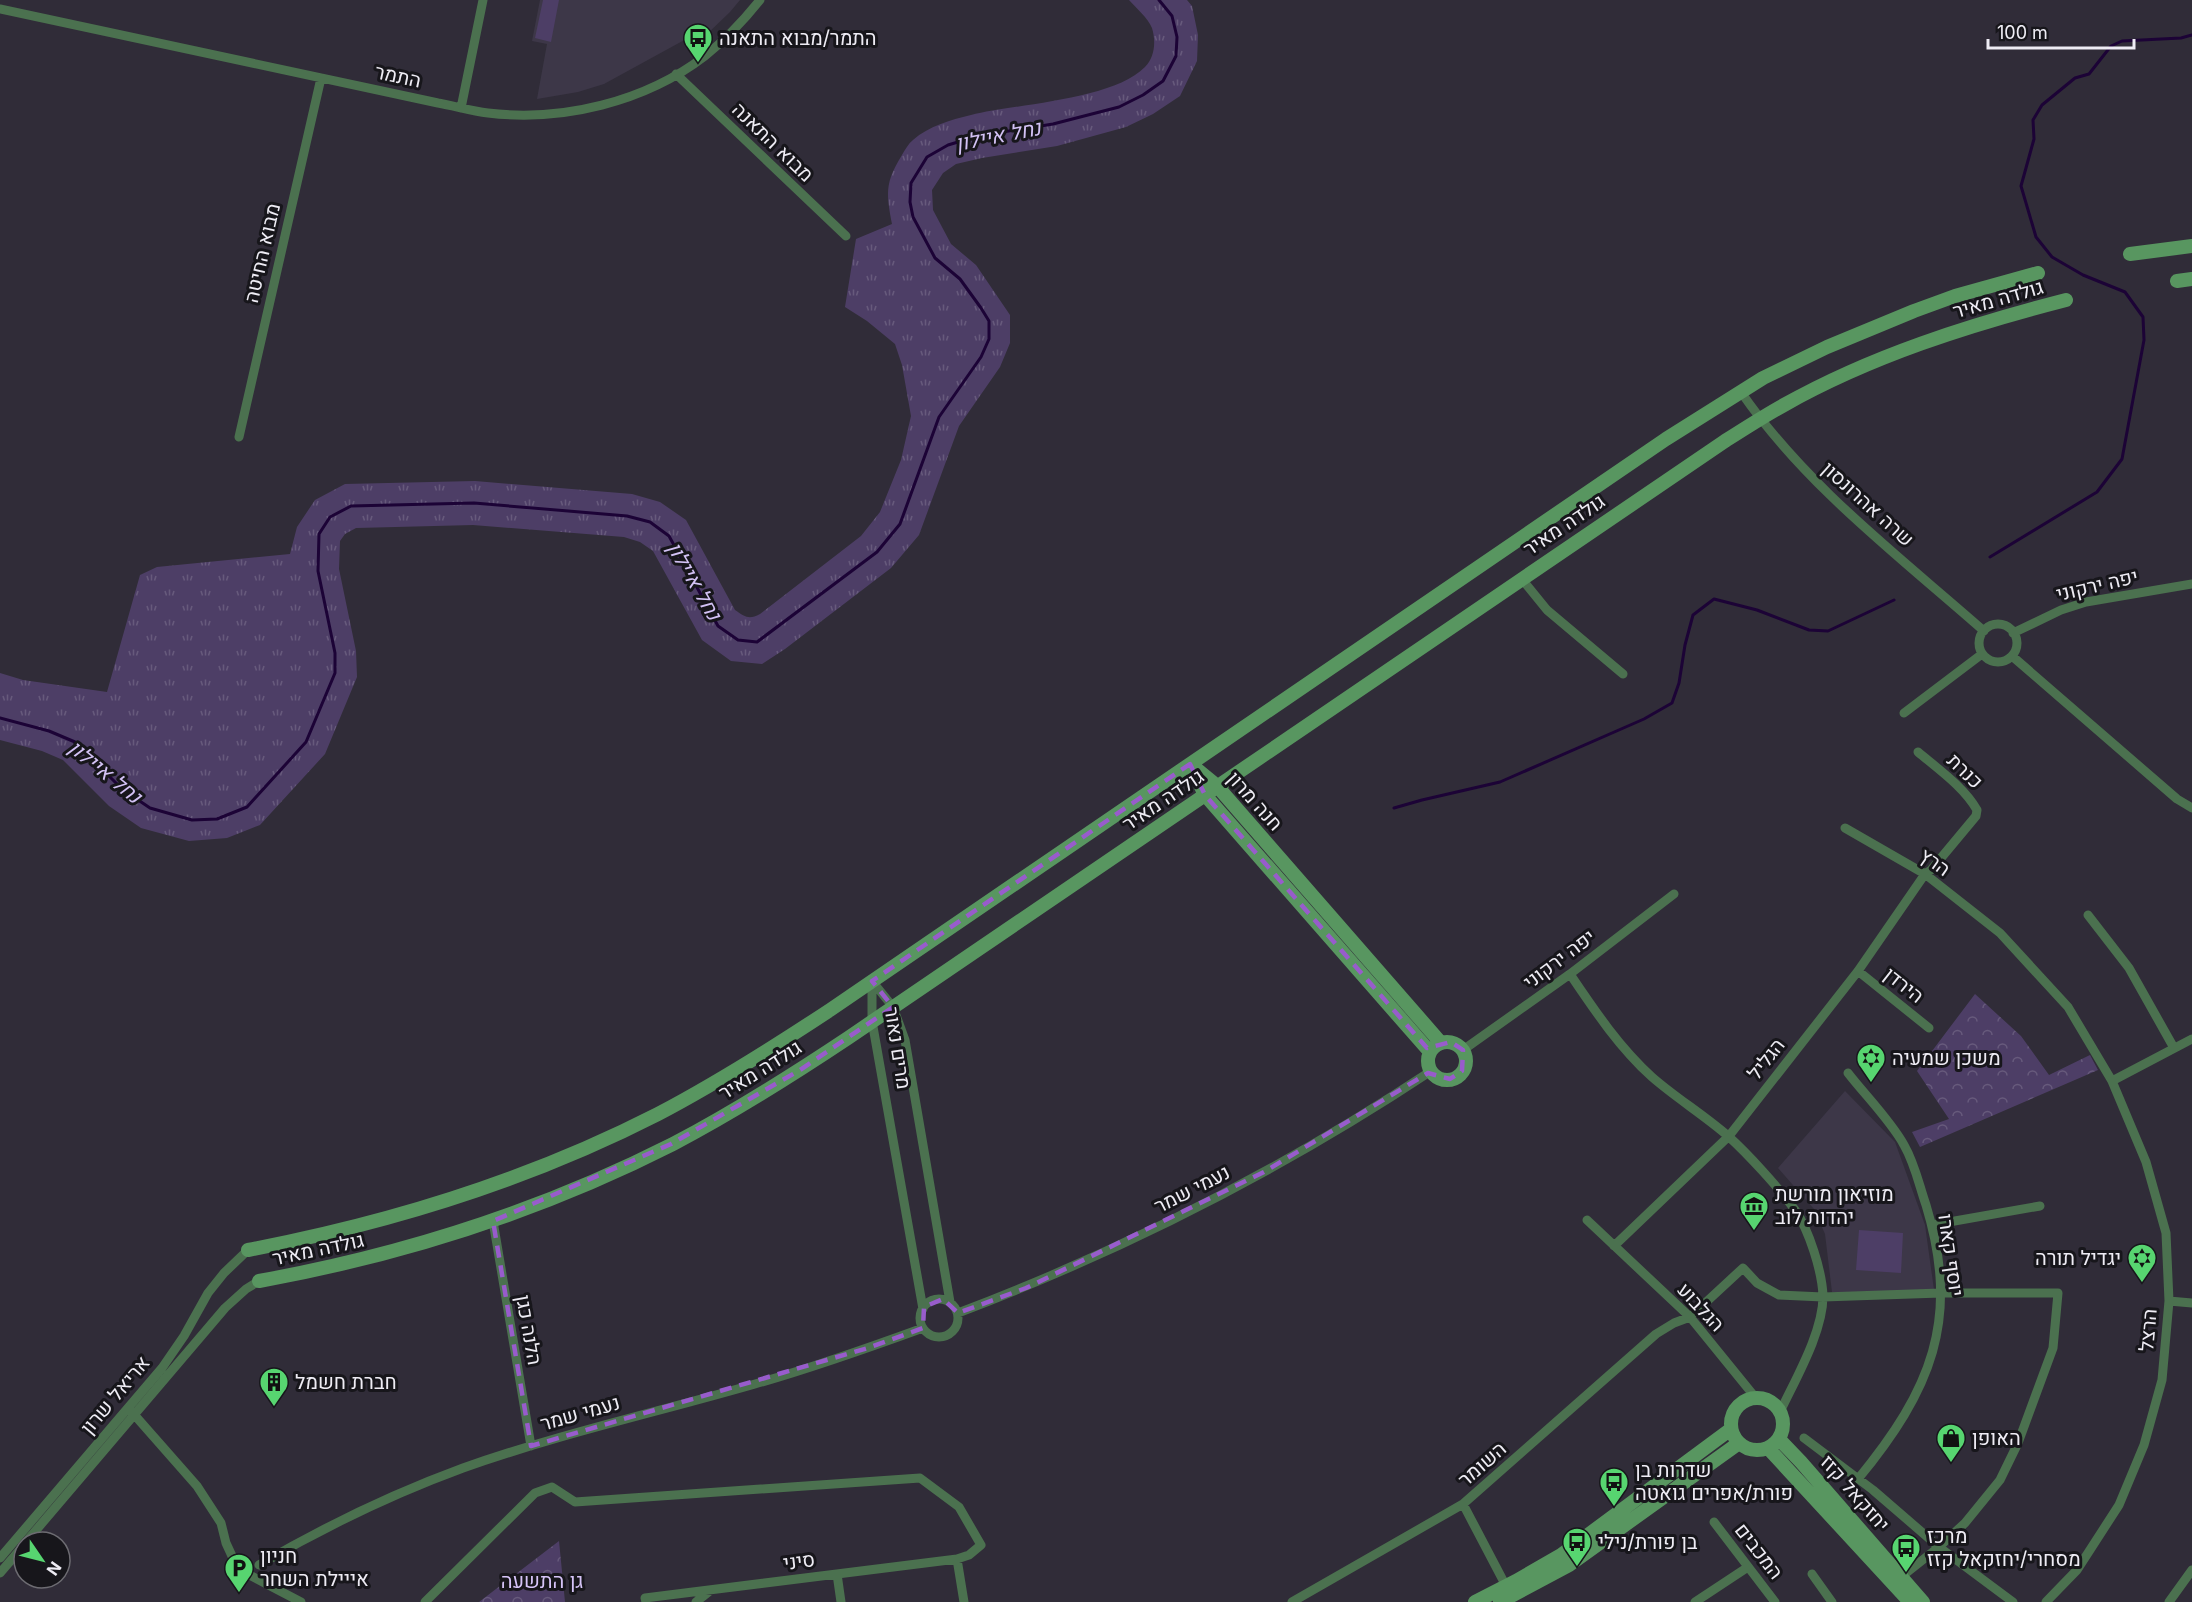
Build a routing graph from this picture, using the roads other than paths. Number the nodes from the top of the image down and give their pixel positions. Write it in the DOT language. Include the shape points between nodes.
graph roads {
  1 [pos="483,0"];
  2 [pos="760,0"];
  3 [pos="0,9"];
  4 [pos="676,74"];
  5 [pos="321,78"];
  6 [pos="461,108"];
  7 [pos="846,236"];
  8 [pos="2192,246"];
  9 [pos="2130,254"];
  10 [pos="2038,273"];
  11 [pos="2192,279"];
  12 [pos="2177,281"];
  13 [pos="2066,300"];
  14 [pos="1741,392"];
  15 [pos="1760,420"];
  16 [pos="239,437"];
  17 [pos="1521,578"];
  18 [pos="2192,584"];
  19 [pos="1984,631"];
  20 [pos="2013,633"];
  21 [pos="1982,654"];
  22 [pos="2012,656"];
  23 [pos="1623,674"];
  24 [pos="1904,713"];
  25 [pos="1918,752"];
  26 [pos="1190,764"];
  27 [pos="1217,786"];
  28 [pos="1205,795"];
  29 [pos="2192,808"];
  30 [pos="1845,828"];
  31 [pos="1925,874"];
  32 [pos="1674,894"];
  33 [pos="2088,915"];
  34 [pos="2000,933"];
  35 [pos="1858,971"];
  36 [pos="1570,974"];
  37 [pos="872,981"];
  38 [pos="893,1007"];
  39 [pos="872,1021"];
  40 [pos="1929,1028"];
  41 [pos="2192,1039"];
  42 [pos="1436,1047"];
  43 [pos="2175,1048"];
  44 [pos="1463,1050"];
  45 [pos="1431,1071"];
  46 [pos="1848,1073"];
  47 [pos="2112,1081"];
  48 [pos="1728,1136"];
  49 [pos="2040,1206"];
  50 [pos="1587,1220"];
  51 [pos="493,1221"];
  52 [pos="1932,1226"];
  53 [pos="1614,1246"];
  54 [pos="248,1250"];
  55 [pos="259,1281"];
  56 [pos="1941,1293"];
  57 [pos="1823,1297"];
  58 [pos="2169,1301"];
  59 [pos="950,1302"];
  60 [pos="2192,1303"];
  61 [pos="923,1309"];
  62 [pos="958,1314"];
  63 [pos="1690,1317"];
  64 [pos="923,1328"];
  65 [pos="1755,1398"];
  66 [pos="1781,1410"];
  67 [pos="131,1411"];
  68 [pos="1731,1429"];
  69 [pos="1804,1438"];
  70 [pos="1779,1439"];
  71 [pos="1739,1443"];
  72 [pos="531,1446"];
  73 [pos="1768,1448"];
  74 [pos="1858,1479"];
  75 [pos="1463,1504"];
  76 [pos="1714,1522"];
  77 [pos="35,1530"];
  78 [pos="1939,1547"];
  79 [pos="0,1558"];
  80 [pos="12,1559"];
  81 [pos="957,1559"];
  82 [pos="259,1565"];
  83 [pos="1748,1567"];
  84 [pos="2192,1570"];
  85 [pos="0,1573"];
  86 [pos="837,1574"];
  87 [pos="1812,1574"];
  88 [pos="1901,1577"];
  89 [pos="1506,1586"];
  90 [pos="711,1590"];
  91 [pos="645,1600"];
  92 [pos="301,1602"];
  93 [pos="425,1602"];
  94 [pos="696,1602"];
  95 [pos="841,1602"];
  96 [pos="964,1602"];
  97 [pos="1292,1602"];
  98 [pos="1475,1602"];
  99 [pos="1500,1602"];
  100 [pos="1695,1602"];
  101 [pos="1775,1602"];
  102 [pos="1832,1602"];
  103 [pos="1910,1602"];
  104 [pos="1923,1602"];
  105 [pos="2013,1602"];
  106 [pos="2046,1602"];
  107 [pos="2169,1602"];
  1 -- 6 [label="street"];
  2 -- 4 [label="street, התמר" via="711,51"];
  3 -- 5 [label="street, התמר"];
  4 -- 6 [label="street, התמר" via="634,96 574,111 516,115"];
  4 -- 7 [label="street, מבוא התאנה"];
  5 -- 6 [label="street, התמר"];
  5 -- 16 [label="street, מבוא החיטה"];
  8 -- 9 [label="main road"];
  10 -- 14 [label="main road, גולדה מאיר" via="1955,296 1876,326"];
  11 -- 12 [label="main road"];
  13 -- 15 [label="main road, גולדה מאיר" via="1925,342 1841,377"];
  14 -- 15 [label="street, שרה אהרונסון"];
  14 -- 26 [label="main road, גולדה מאיר" via="1665,439"];
  15 -- 17 [label="main road, גולדה מאיר"];
  15 -- 19 [label="street, שרה אהרונסון" via="1820,486"];
  17 -- 23 [label="street" via="1547,610"];
  17 -- 27 [label="main road, גולדה מאיר"];
  18 -- 20 [label="street, יפה ירקוני" via="2086,602"];
  19 -- 20 [label="street" via="2002,625"];
  19 -- 21 [label="street" via="1979,639"];
  20 -- 22 [label="street" via="2016,647"];
  21 -- 22 [label="street" via="1993,662"];
  21 -- 24 [label="street"];
  22 -- 29 [label="street"];
  25 -- 31 [label="street, כנרת" via="1952,781 1977,810 1957,840"];
  26 -- 27 [label="main road, חנה מרון"];
  26 -- 28 [label="main road, חנה מרון"];
  26 -- 37 [label="main road, גולדה מאיר"];
  27 -- 28 [label="main road, גולדה מאיר"];
  27 -- 42 [label="main road, חנה מרון"];
  28 -- 38 [label="main road, גולדה מאיר"];
  28 -- 42 [label="main road, חנה מרון"];
  30 -- 31 [label="street, הרץ"];
  31 -- 34 [label="street, הרץ"];
  31 -- 35 [label="street, הגליל"];
  32 -- 36 [label="street, יפה ירקוני"];
  33 -- 43 [label="street" via="2129,968"];
  34 -- 47 [label="street, הרצל" via="2068,1007"];
  35 -- 40 [label="street, הירדן"];
  35 -- 48 [label="street, הגליל"];
  36 -- 44 [label="street, יפה ירקוני"];
  36 -- 48 [label="street" via="1617,1040 1653,1077"];
  37 -- 38 [label="street, מרים נאור"];
  37 -- 39 [label="street, מרים נאור"];
  37 -- 54 [label="main road, גולדה מאיר" via="782,1042 693,1095 569,1155 409,1212"];
  38 -- 39 [label="main road, גולדה מאיר"];
  38 -- 59 [label="street, מרים נאור" via="905,1040"];
  39 -- 51 [label="main road, גולדה מאיר" via="761,1094 671,1144 582,1186"];
  39 -- 61 [label="street, מרים נאור"];
  41 -- 43 [label="street"];
  42 -- 44 [label="main road" via="1451,1042"];
  42 -- 45 [label="main road" via="1428,1064"];
  43 -- 47 [label="street"];
  44 -- 45 [label="main road" via="1465,1065 1457,1077 1443,1079"];
  45 -- 62 [label="street, נעמי שמר" via="1312,1145 1162,1225 1026,1288"];
  46 -- 52 [label="street, יוסף קארו" via="1904,1144"];
  47 -- 58 [label="street, הרצל" via="2146,1162 2166,1233"];
  48 -- 53 [label="street, הגליל"];
  48 -- 57 [label="street" via="1796,1211 1810,1242"];
  49 -- 52 [label="street"];
  50 -- 53 [label="street, הגלבוע"];
  51 -- 55 [label="main road, גולדה מאיר" via="374,1257"];
  51 -- 72 [label="street, הלנה כגן"];
  52 -- 56 [label="street, יוסף קארו"];
  53 -- 63 [label="street, הגלבוע"];
  54 -- 67 [label="street, אריאל שרון" via="208,1293 184,1336"];
  55 -- 67 [label="street, אריאל שרון" via="225,1308"];
  56 -- 57 [label="street"];
  56 -- 74 [label="street, יוסף קארו" via="1939,1333 1930,1363 1911,1405"];
  56 -- 78 [label="street" via="2058,1293 2053,1348 2018,1443 2000,1480 1965,1523"];
  57 -- 63 [label="street" via="1779,1295 1757,1283 1743,1268"];
  57 -- 66 [label="street" via="1813,1339"];
  58 -- 60 [label="street"];
  58 -- 106 [label="street, הרצל" via="2162,1380 2144,1445 2119,1505 2077,1570"];
  59 -- 61 [label="street" via="936,1299"];
  59 -- 62 [label="street"];
  61 -- 64 [label="street"];
  62 -- 64 [label="street" via="958,1322 949,1334 935,1336"];
  63 -- 65 [label="street, הגלבוע"];
  63 -- 75 [label="street, השומר" via="1656,1334"];
  64 -- 72 [label="street, נעמי שמר" via="757,1383"];
  65 -- 66 [label="main road" via="1768,1399"];
  65 -- 68 [label="main road" via="1737,1407"];
  66 -- 70 [label="main road" via="1784,1425"];
  67 -- 77 [label="street, אריאל שרון"];
  67 -- 79 [label="street, אריאל שרון"];
  67 -- 92 [label="street" via="205,1499 221,1523 238,1569"];
  68 -- 71 [label="main road"];
  68 -- 89 [label="main road" via="1561,1555"];
  69 -- 74 [label="street"];
  70 -- 73 [label="main road"];
  70 -- 88 [label="main road, יחזקאל קזז"];
  71 -- 73 [label="main road" via="1753,1450"];
  71 -- 99 [label="main road" via="1569,1565"];
  72 -- 82 [label="street, נעמי שמר" via="382,1501"];
  73 -- 103 [label="main road, יחזקאל קזז"];
  74 -- 78 [label="street"];
  75 -- 89 [label="street"];
  75 -- 97 [label="street, השומר"];
  76 -- 83 [label="street, המכבים"];
  78 -- 88 [label="street"];
  78 -- 105 [label="street"];
  80 -- 85 [label="street, אריאל שרון"];
  81 -- 86 [label="street, סיני"];
  81 -- 93 [label="street" via="981,1545 959,1508 920,1478 575,1502 552,1487 536,1493"];
  81 -- 96 [label="street"];
  83 -- 100 [label="street"];
  83 -- 101 [label="street, המכבים"];
  84 -- 107 [label="street"];
  86 -- 90 [label="street, סיני"];
  86 -- 95 [label="street"];
  87 -- 102 [label="street"];
  88 -- 104 [label="main road, יחזקאל קזז"];
  89 -- 98 [label="main road"];
  90 -- 91 [label="street, סיני"];
  90 -- 94 [label="street"];
}
